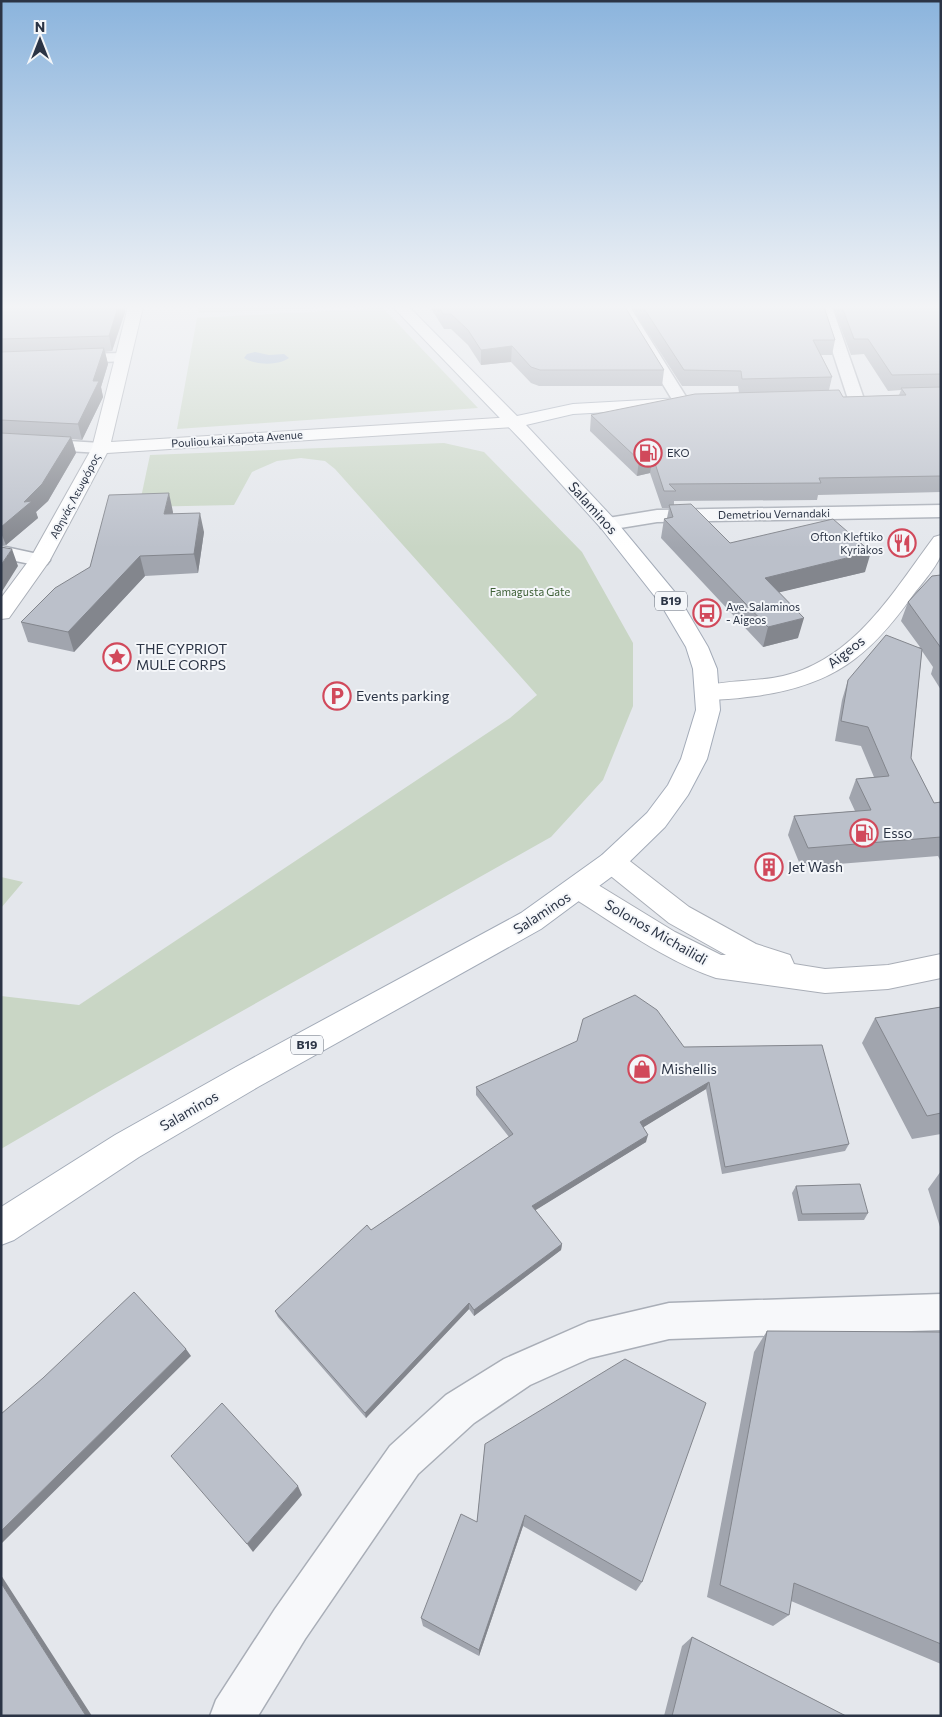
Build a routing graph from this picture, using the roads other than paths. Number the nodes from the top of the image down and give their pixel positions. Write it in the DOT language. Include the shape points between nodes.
graph roads {
  1 [pos="115,387"];
  2 [pos="479,387"];
  3 [pos="673,387"];
  4 [pos="852,387"];
  5 [pos="875,398"];
  6 [pos="837,399"];
  7 [pos="856,399"];
  8 [pos="682,402"];
  9 [pos="701,402"];
  10 [pos="514,422"];
  11 [pos="1,442"];
  12 [pos="101,448"];
  13 [pos="941,511"];
  14 [pos="608,524"];
  15 [pos="941,540"];
  16 [pos="1,552"];
  17 [pos="40,560"];
  18 [pos="1,613"];
  19 [pos="708,692"];
  20 [pos="612,862"];
  21 [pos="580,888"];
  22 [pos="941,966"];
  23 [pos="825,981"];
  24 [pos="1,1228"];
  25 [pos="941,1312"];
  26 [pos="232,1716"];
  1 -- 12 [label="main road, Αθηνάς Λεωφόρος"];
  2 -- 10 [label="main road, B19"];
  3 -- 8 [label="street"];
  4 -- 7 [label="street"];
  5 -- 7 [label="main road"];
  6 -- 7 [label="main road"];
  8 -- 9 [label="main road, Pouliou kai Kapota Avenue"];
  8 -- 10 [label="main road, Pouliou kai Kapota Avenue" via="573,409"];
  10 -- 12 [label="main road, Pouliou kai Kapota Avenue"];
  10 -- 14 [label="main road, Salaminos / B19"];
  11 -- 12 [label="street"];
  12 -- 17 [label="main road, Αθηνάς Λεωφόρος"];
  13 -- 14 [label="street, Demetriou Vernandaki" via="657,516"];
  14 -- 19 [label="main road, Salaminos / B19" via="686,624 705,669"];
  15 -- 19 [label="main road, Aigeos" via="884,617 856,648 838,661 806,677 783,683"];
  16 -- 17 [label="street"];
  17 -- 18 [label="main road, Αθηνάς Λεωφόρος"];
  19 -- 20 [label="main road, Salaminos / B19" via="703,732 679,789 656,820"];
  20 -- 21 [label="main road, Salaminos / B19"];
  20 -- 23 [label="main road, Solonos Michailidi" via="679,915 746,952"];
  21 -- 23 [label="main road, Solonos Michailidi" via="665,940 716,966"];
  21 -- 24 [label="main road, Salaminos / B19" via="531,922 127,1146"];
  22 -- 23 [label="main road, Solonos Michailidi" via="888,978"];
  25 -- 26 [label="street" via="669,1321 588,1340 517,1372 460,1409 404,1460 290,1624"];
}
